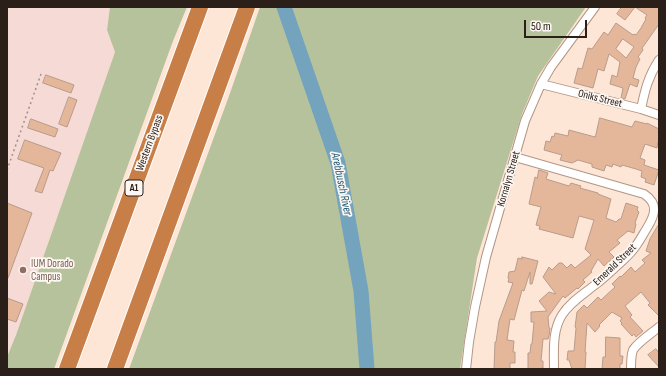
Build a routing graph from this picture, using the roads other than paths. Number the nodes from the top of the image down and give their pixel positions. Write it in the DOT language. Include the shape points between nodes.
graph roads {
  1 [pos="200,7"];
  2 [pos="247,7"];
  3 [pos="595,7"];
  4 [pos="659,60"];
  5 [pos="541,84"];
  6 [pos="641,109"];
  7 [pos="659,115"];
  8 [pos="515,157"];
  9 [pos="659,326"];
  10 [pos="67,369"];
  11 [pos="115,369"];
  12 [pos="466,369"];
  13 [pos="554,369"];
  14 [pos="631,369"];
  1 -- 10 [label="highway, Western Bypass / A1"];
  2 -- 11 [label="highway"];
  3 -- 5 [label="street, Kornalyn Street"];
  4 -- 6 [label="street" via="647,82"];
  5 -- 6 [label="street, Oniks Street"];
  5 -- 8 [label="street, Kornalyn Street"];
  6 -- 7 [label="street, Oniks Street"];
  8 -- 12 [label="street, Kornalyn Street" via="486,257 475,307"];
  8 -- 13 [label="street, Emerald Street" via="644,194 651,198 653,203 650,223 631,253 562,314 555,329"];
  9 -- 14 [label="street" via="634,350"];
}
